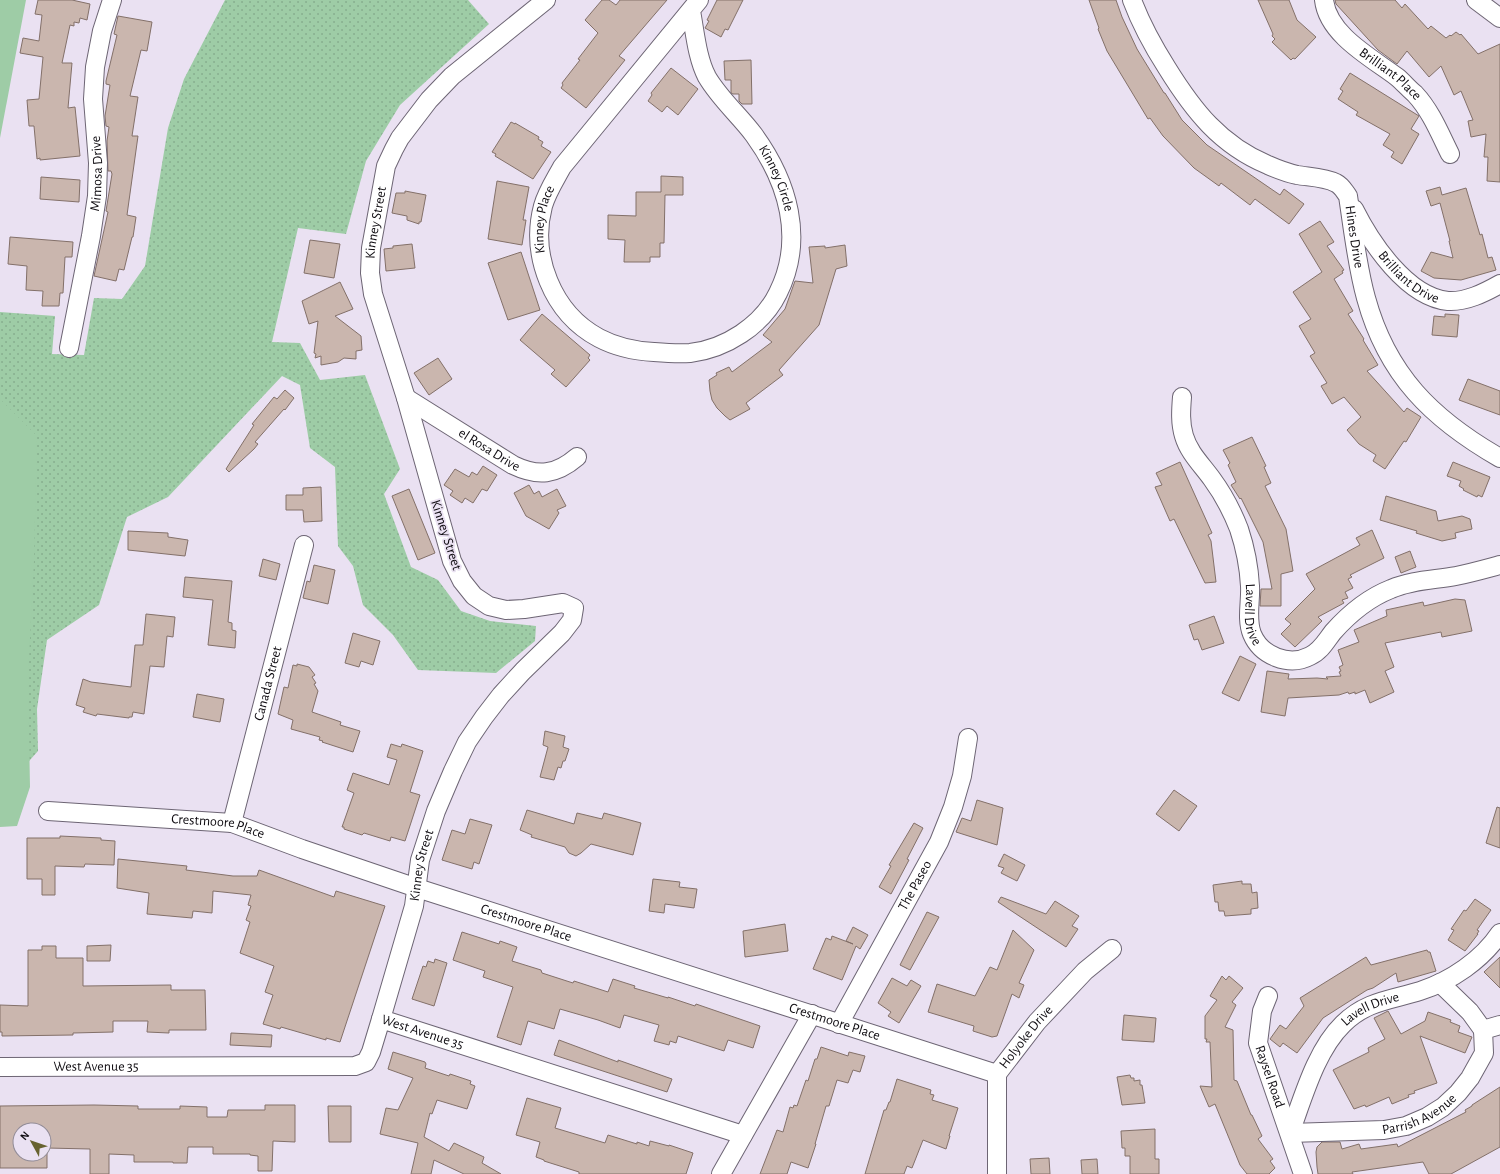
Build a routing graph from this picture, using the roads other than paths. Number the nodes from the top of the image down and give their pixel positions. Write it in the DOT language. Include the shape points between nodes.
graph roads {
  1 [pos="112,0"];
  2 [pos="546,0"];
  3 [pos="1132,0"];
  4 [pos="1324,0"];
  5 [pos="1476,0"];
  6 [pos="695,6"];
  7 [pos="1500,18"];
  8 [pos="1450,154"];
  9 [pos="1348,196"];
  10 [pos="1500,284"];
  11 [pos="727,342"];
  12 [pos="69,348"];
  13 [pos="1182,397"];
  14 [pos="406,398"];
  15 [pos="577,457"];
  16 [pos="1500,458"];
  17 [pos="304,545"];
  18 [pos="1500,565"];
  19 [pos="968,738"];
  20 [pos="48,811"];
  21 [pos="232,823"];
  22 [pos="417,888"];
  23 [pos="1500,933"];
  24 [pos="1112,949"];
  25 [pos="1440,983"];
  26 [pos="1268,996"];
  27 [pos="812,1014"];
  28 [pos="381,1019"];
  29 [pos="840,1024"];
  30 [pos="1500,1025"];
  31 [pos="1483,1030"];
  32 [pos="0,1067"];
  33 [pos="997,1074"];
  34 [pos="1290,1133"];
  35 [pos="743,1135"];
  36 [pos="720,1174"];
  37 [pos="997,1174"];
  38 [pos="1303,1174"];
  1 -- 12 [label="street, Mimosa Drive" via="102,31 95,67 93,99 98,163 97,196"];
  2 -- 14 [label="street, Kinney Street" via="452,76 429,100 400,138 386,166 371,248 370,273 373,294"];
  3 -- 9 [label="street, Hines Drive" via="1152,45 1183,95 1223,138 1268,165 1296,175 1334,182"];
  4 -- 8 [label="street, Brilliant Place" via="1329,17 1341,33 1358,50 1398,78 1416,96 1433,119"];
  5 -- 7 [label="street"];
  6 -- 11 [label="street, Kinney Circle" via="701,63 706,75 718,94 754,135 768,156 781,184 792,229 792,251 778,295 764,314 746,331"];
  6 -- 11 [label="street, Kinney Place" via="562,168 544,205 540,227 540,251 554,293 566,311 597,337 613,345 635,351 690,353"];
  9 -- 10 [label="street, Brilliant Drive" via="1379,251 1421,292 1449,301 1466,299"];
  9 -- 16 [label="street, Hines Drive" via="1365,297 1386,350 1401,375 1442,419 1472,442"];
  13 -- 18 [label="street, Lavell Drive" via="1180,416 1184,436 1192,454 1212,478 1239,530 1249,578 1252,634 1260,646 1271,655 1284,660 1310,656 1321,649 1351,614 1370,599 1390,589 1414,581 1455,576"];
  14 -- 15 [label="street, el Rosa Drive" via="525,470 541,473 554,471 567,466"];
  14 -- 22 [label="street, Kinney Street" via="452,561 462,582 474,596 489,606 506,610 524,610 554,603 564,603 574,608 572,620 562,633 501,695 467,742 436,811 420,860"];
  17 -- 21 [label="street, Canada Street"];
  19 -- 29 [label="street, The Paseo" via="962,776 939,842"];
  20 -- 21 [label="street, Crestmoore Place"];
  21 -- 22 [label="street, Crestmoore Place"];
  22 -- 27 [label="street, Crestmoore Place"];
  22 -- 28 [label="street, Kinney Street"];
  23 -- 25 [label="street, Lavell Drive" via="1481,954"];
  24 -- 33 [label="street, Holyoke Drive" via="1085,971 1037,1022"];
  25 -- 31 [label="street" via="1470,1012"];
  25 -- 34 [label="street, Lavell Drive" via="1420,991 1379,1001 1344,1023 1322,1052"];
  26 -- 34 [label="street, Raysel Road" via="1262,1011 1258,1043"];
  27 -- 29 [label="street, Crestmoore Place"];
  27 -- 35 [label="street"];
  28 -- 32 [label="street, West Avenue 35" via="372,1052 366,1062 355,1066"];
  28 -- 35 [label="street, West Avenue 35"];
  29 -- 33 [label="street, Crestmoore Place"];
  30 -- 31 [label="street"];
  31 -- 34 [label="street, Parrish Avenue" via="1484,1053 1470,1078 1443,1107 1427,1117 1406,1126 1384,1130"];
  33 -- 37 [label="street, Holyoke Drive"];
  34 -- 38 [label="street, Raysel Road"];
  35 -- 36 [label="street"];
}
